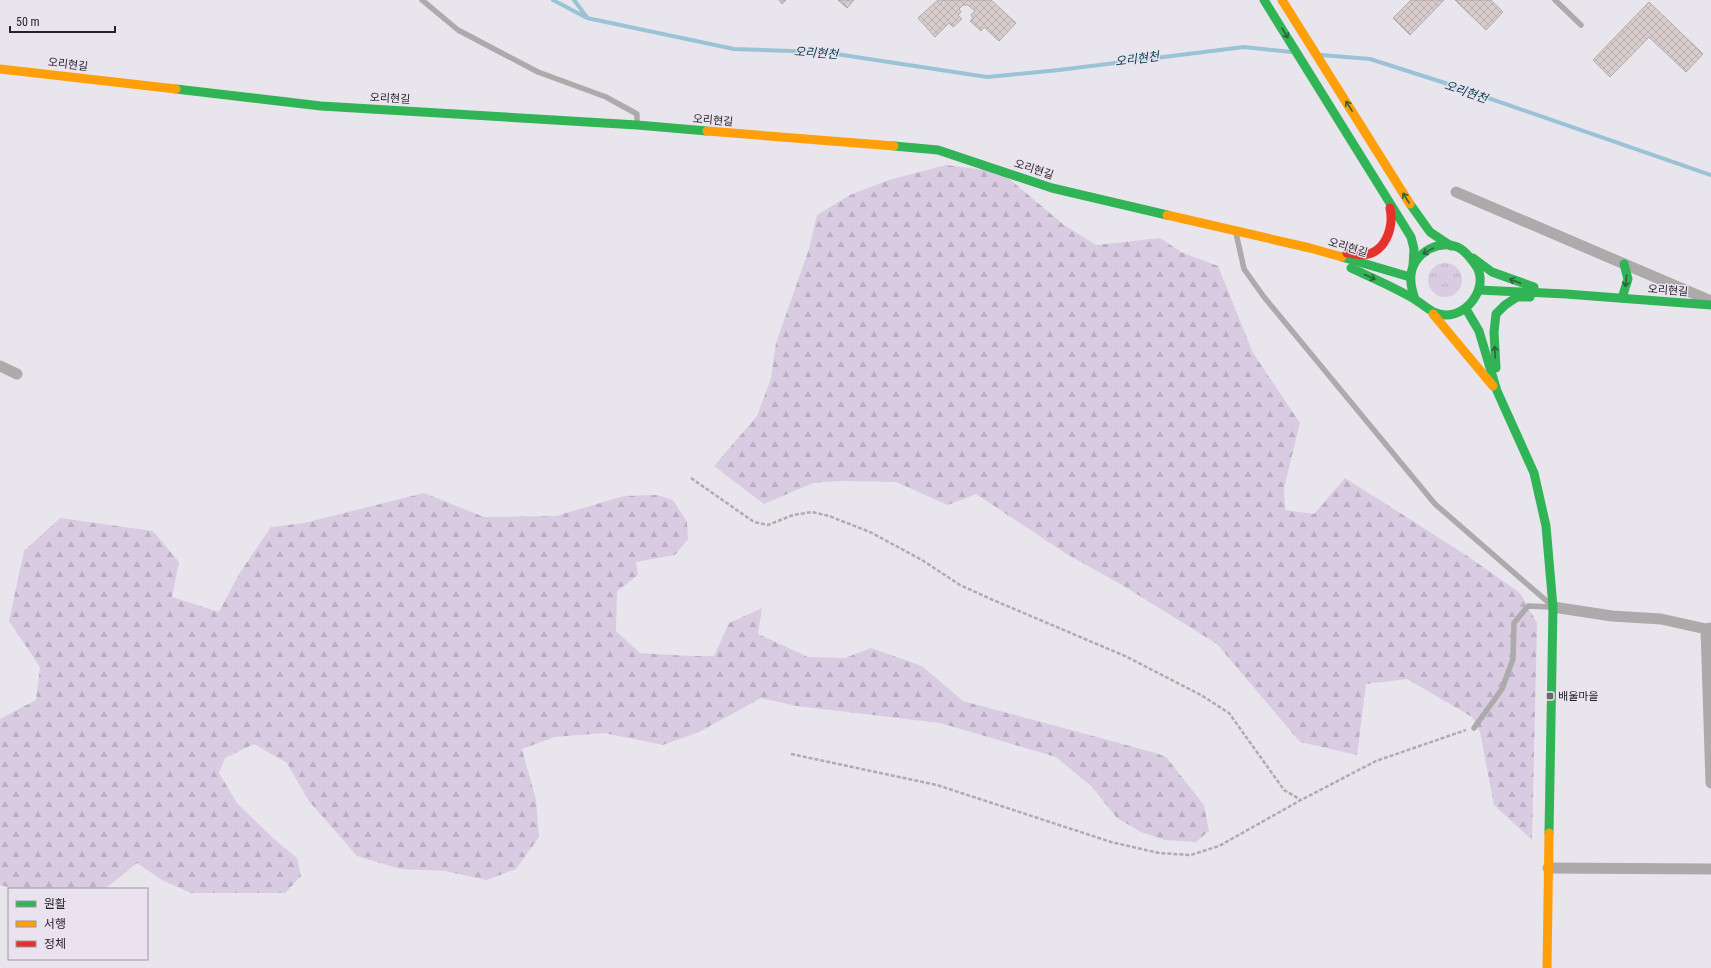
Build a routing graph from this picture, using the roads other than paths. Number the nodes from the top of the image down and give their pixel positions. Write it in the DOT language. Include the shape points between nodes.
graph roads {
  1 [pos="422,0"];
  2 [pos="1264,0"];
  3 [pos="1282,0"];
  4 [pos="1555,0"];
  5 [pos="1581,25"];
  6 [pos="0,68"];
  7 [pos="637,125"];
  8 [pos="1456,192"];
  9 [pos="1388,199"];
  10 [pos="1235,231"];
  11 [pos="1452,246"];
  12 [pos="1310,248"];
  13 [pos="1472,257"];
  14 [pos="1624,264"];
  15 [pos="1413,266"];
  16 [pos="1410,277"];
  17 [pos="1479,290"];
  18 [pos="1566,294"];
  19 [pos="1622,298"];
  20 [pos="1415,299"];
  21 [pos="1711,301"];
  22 [pos="1711,305"];
  23 [pos="1466,309"];
  24 [pos="1433,314"];
  25 [pos="0,366"];
  26 [pos="17,374"];
  27 [pos="1497,391"];
  28 [pos="1554,607"];
  29 [pos="1708,629"];
  30 [pos="1474,728"];
  31 [pos="1711,784"];
  32 [pos="1548,868"];
  33 [pos="1711,869"];
  34 [pos="1547,968"];
  1 -- 7 [label="lane" via="458,30 538,72 606,97 636,114"];
  2 -- 9 [label="street, one-way"];
  11 -- 3 [label="street, one-way" via="1430,232 1417,215"];
  4 -- 5 [label="lane"];
  6 -- 7 [label="street, 오리현길" via="321,106"];
  7 -- 10 [label="street, 오리현길" via="938,150 1052,188"];
  8 -- 14 [label="street"];
  9 -- 12 [label="street" via="1392,227 1379,249 1363,255"];
  9 -- 15 [label="street" via="1411,237 1414,249"];
  10 -- 12 [label="street, 오리현길"];
  10 -- 28 [label="lane" via="1244,269 1264,297 1435,504"];
  11 -- 13 [label="street"];
  11 -- 15 [label="street, one-way" via="1440,245 1429,249 1419,256"];
  12 -- 16 [label="street, 오리현길"];
  12 -- 20 [label="street, one-way"];
  13 -- 17 [label="street" via="1478,267"];
  18 -- 13 [label="street, one-way" via="1526,285 1492,272"];
  14 -- 19 [label="street, one-way" via="1628,279"];
  14 -- 21 [label="street"];
  15 -- 16 [label="street"];
  16 -- 20 [label="street" via="1410,289"];
  17 -- 18 [label="street, 오리현길"];
  17 -- 23 [label="street" via="1475,300"];
  18 -- 19 [label="street, 오리현길"];
  27 -- 18 [label="street, one-way" via="1494,332 1496,314 1517,297"];
  19 -- 22 [label="street, 오리현길"];
  20 -- 24 [label="street"];
  23 -- 24 [label="street" via="1445,316"];
  23 -- 27 [label="street" via="1479,331"];
  24 -- 27 [label="street"];
  25 -- 26 [label="street"];
  27 -- 28 [label="street" via="1534,473 1546,526"];
  28 -- 29 [label="street" via="1612,616 1661,619"];
  28 -- 30 [label="lane" via="1528,606 1514,623 1513,659 1502,689"];
  28 -- 32 [label="street"];
  29 -- 31 [label="street"];
  32 -- 33 [label="street"];
  32 -- 34 [label="street"];
}
